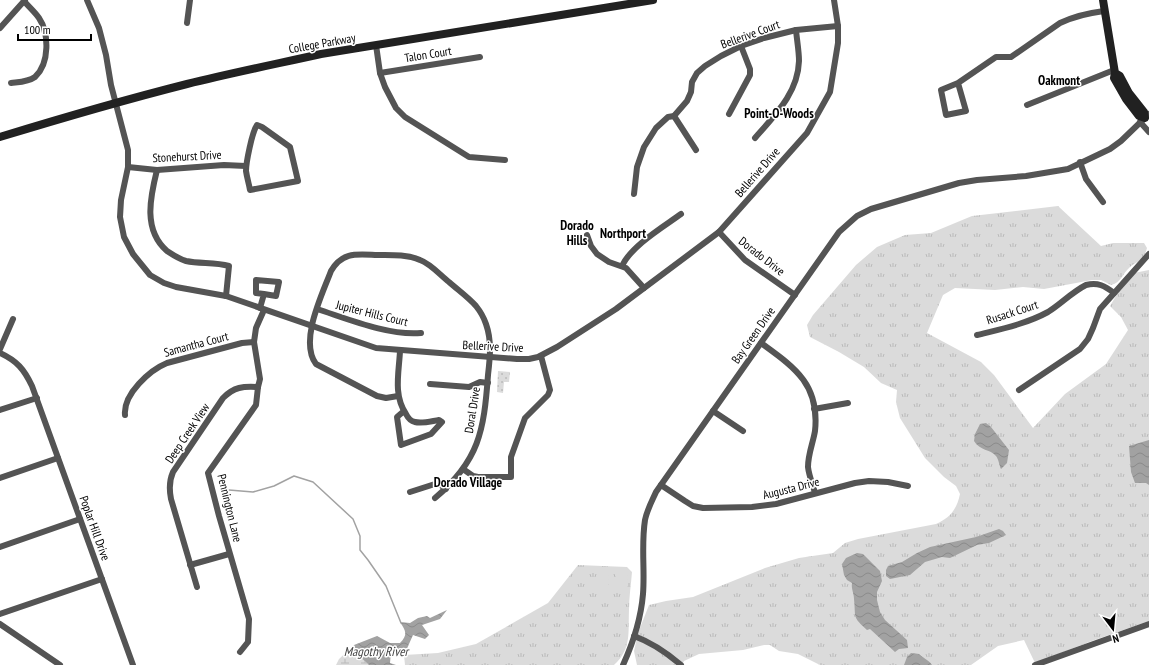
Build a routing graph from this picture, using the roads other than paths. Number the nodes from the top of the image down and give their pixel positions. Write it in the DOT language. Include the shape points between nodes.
graph roads {
  1 [pos="87,0"];
  2 [pos="190,0"];
  3 [pos="653,0"];
  4 [pos="834,0"];
  5 [pos="1103,0"];
  6 [pos="24,1"];
  7 [pos="1104,11"];
  8 [pos="187,23"];
  9 [pos="838,26"];
  10 [pos="0,28"];
  11 [pos="796,30"];
  12 [pos="376,45"];
  13 [pos="741,46"];
  14 [pos="480,57"];
  15 [pos="1115,71"];
  16 [pos="380,73"];
  17 [pos="11,82"];
  18 [pos="958,83"];
  19 [pos="115,103"];
  20 [pos="1028,106"];
  21 [pos="729,114"];
  22 [pos="674,116"];
  23 [pos="1145,118"];
  24 [pos="1149,132"];
  25 [pos="0,137"];
  26 [pos="756,138"];
  27 [pos="696,150"];
  28 [pos="505,160"];
  29 [pos="1080,162"];
  30 [pos="246,166"];
  31 [pos="128,167"];
  32 [pos="157,170"];
  33 [pos="634,194"];
  34 [pos="1103,202"];
  35 [pos="681,214"];
  36 [pos="719,232"];
  37 [pos="587,235"];
  38 [pos="1149,254"];
  39 [pos="622,266"];
  40 [pos="644,288"];
  41 [pos="1114,293"];
  42 [pos="264,294"];
  43 [pos="795,295"];
  44 [pos="226,296"];
  45 [pos="262,309"];
  46 [pos="317,309"];
  47 [pos="13,319"];
  48 [pos="312,326"];
  49 [pos="421,333"];
  50 [pos="977,335"];
  51 [pos="254,342"];
  52 [pos="761,343"];
  53 [pos="0,349"];
  54 [pos="400,351"];
  55 [pos="0,353"];
  56 [pos="541,356"];
  57 [pos="490,358"];
  58 [pos="488,383"];
  59 [pos="430,384"];
  60 [pos="258,387"];
  61 [pos="1019,390"];
  62 [pos="398,396"];
  63 [pos="37,398"];
  64 [pos="848,403"];
  65 [pos="814,409"];
  66 [pos="0,410"];
  67 [pos="404,411"];
  68 [pos="713,411"];
  69 [pos="125,415"];
  70 [pos="743,431"];
  71 [pos="58,458"];
  72 [pos="463,469"];
  73 [pos="0,478"];
  74 [pos="661,485"];
  75 [pos="908,486"];
  76 [pos="446,489"];
  77 [pos="410,492"];
  78 [pos="815,493"];
  79 [pos="435,498"];
  80 [pos="80,519"];
  81 [pos="0,547"];
  82 [pos="229,554"];
  83 [pos="190,565"];
  84 [pos="102,579"];
  85 [pos="197,587"];
  86 [pos="0,614"];
  87 [pos="0,624"];
  88 [pos="1149,624"];
  89 [pos="634,636"];
  90 [pos="240,652"];
  91 [pos="60,665"];
  92 [pos="132,665"];
  93 [pos="623,665"];
  94 [pos="681,665"];
  95 [pos="1035,665"];
  1 -- 19 [label="street, Bellerive Drive" via="99,28"];
  2 -- 8 [label="street"];
  3 -- 12 [label="main road, College Parkway"];
  4 -- 9 [label="street, Bellerive Drive"];
  5 -- 7 [label="main road"];
  6 -- 10 [label="street"];
  6 -- 17 [label="street" via="39,18 45,32 46,54 35,77 24,82"];
  7 -- 15 [label="main road"];
  7 -- 18 [label="street" via="1088,13 1060,24 1011,57 996,57"];
  9 -- 11 [label="street, Bellerive Court"];
  9 -- 36 [label="street, Bellerive Drive" via="838,43 830,92 807,133"];
  11 -- 13 [label="street, Bellerive Court"];
  11 -- 26 [label="street" via="799,62 791,93 782,108"];
  12 -- 16 [label="street"];
  12 -- 19 [label="main road, College Parkway" via="280,63"];
  13 -- 21 [label="street" via="750,75"];
  13 -- 22 [label="street, Bellerive Court" via="705,66 697,74 687,101"];
  14 -- 16 [label="street, Talon Court"];
  15 -- 20 [label="street"];
  15 -- 23 [label="main road" via="1114,78 1126,100 1139,116"];
  16 -- 28 [label="street" via="390,98 405,117 469,157"];
  18 -- 18 [label="street" via="941,90 946,115 966,111"];
  19 -- 25 [label="main road, College Parkway"];
  19 -- 31 [label="street, Bellerive Drive" via="128,150"];
  22 -- 27 [label="street"];
  22 -- 33 [label="street, Bellerive Court" via="668,117 656,128 644,147 637,166"];
  23 -- 24 [label="street"];
  23 -- 29 [label="street, Bay Green Drive" via="1110,149"];
  29 -- 34 [label="street" via="1086,179"];
  29 -- 43 [label="street, Bay Green Drive" via="1026,176 960,183 871,209 857,216 838,232"];
  30 -- 30 [label="street" via="250,190 298,181 290,147 257,125"];
  30 -- 32 [label="street, Stonehurst Drive"];
  31 -- 32 [label="street, Stonehurst Drive"];
  31 -- 44 [label="street, Bellerive Drive" via="120,217 124,237 133,254 150,275 164,283"];
  32 -- 44 [label="street" via="150,204 154,236 176,257 187,261 229,266"];
  35 -- 39 [label="street" via="634,249"];
  36 -- 40 [label="street, Bellerive Drive"];
  36 -- 43 [label="street, Dorado Drive" via="745,260"];
  37 -- 39 [label="street" via="597,254 609,262"];
  38 -- 41 [label="street"];
  39 -- 40 [label="street" via="630,270"];
  40 -- 56 [label="street, Bellerive Drive" via="616,309"];
  41 -- 50 [label="street, Rusack Court" via="1100,284 1086,285 1048,312 1024,323"];
  41 -- 61 [label="street" via="1100,309 1088,339 1080,349"];
  42 -- 45 [label="street, Pennington Lane"];
  43 -- 52 [label="street, Bay Green Drive"];
  44 -- 45 [label="street, Bellerive Drive"];
  45 -- 48 [label="street, Bellerive Drive"];
  45 -- 51 [label="street, Pennington Lane"];
  46 -- 48 [label="street, Jupiter Hills Court"];
  46 -- 49 [label="street, Jupiter Hills Court" via="400,333"];
  46 -- 57 [label="street, Jupiter Hills Court" via="331,271 340,259 346,256 359,254 420,259 465,296 480,312 489,332"];
  47 -- 53 [label="street"];
  48 -- 54 [label="street, Bellerive Drive" via="371,347"];
  48 -- 62 [label="street, Jupiter Hills Court" via="309,347 316,364 377,396"];
  51 -- 60 [label="street, Pennington Lane" via="260,379"];
  51 -- 69 [label="street, Samantha Court" via="158,366 142,380 132,394"];
  52 -- 65 [label="street" via="800,374 809,391"];
  52 -- 68 [label="street, Bay Green Drive"];
  54 -- 57 [label="street, Bellerive Drive"];
  54 -- 62 [label="street"];
  55 -- 63 [label="street, Poplar Hill Drive" via="21,367"];
  56 -- 57 [label="street, Bellerive Drive" via="529,359"];
  56 -- 72 [label="street" via="550,390 525,418 511,457 511,477 478,477"];
  57 -- 58 [label="street, Doral Drive"];
  58 -- 59 [label="street" via="480,382 469,387"];
  58 -- 72 [label="street, Doral Drive" via="482,430"];
  60 -- 82 [label="street, Pennington Lane" via="256,405 208,473"];
  60 -- 83 [label="street, Deep Creek View" via="238,388 223,398 170,479 171,499"];
  62 -- 67 [label="street"];
  63 -- 66 [label="street"];
  63 -- 71 [label="street, Poplar Hill Drive"];
  64 -- 65 [label="street"];
  65 -- 78 [label="street" via="815,431 808,466"];
  67 -- 67 [label="street" via="397,418 401,445 431,434 442,422 413,422"];
  68 -- 70 [label="street"];
  68 -- 74 [label="street, Bay Green Drive"];
  71 -- 73 [label="street"];
  71 -- 80 [label="street, Poplar Hill Drive"];
  72 -- 76 [label="street, Doral Drive"];
  74 -- 78 [label="street, Augusta Drive" via="685,502 703,508 765,506"];
  74 -- 89 [label="street, Bay Green Drive" via="646,519 643,592"];
  75 -- 78 [label="street, Augusta Drive" via="869,481"];
  76 -- 77 [label="street" via="438,483"];
  76 -- 79 [label="street, Doral Drive"];
  80 -- 81 [label="street"];
  80 -- 84 [label="street, Poplar Hill Drive"];
  82 -- 83 [label="street"];
  82 -- 90 [label="street, Pennington Lane" via="250,619 248,642"];
  83 -- 85 [label="street, Deep Creek View"];
  84 -- 86 [label="street"];
  84 -- 92 [label="street, Poplar Hill Drive"];
  87 -- 91 [label="street"];
  88 -- 95 [label="street"];
  89 -- 93 [label="street, Bay Green Drive"];
  89 -- 94 [label="street" via="650,642"];
}
